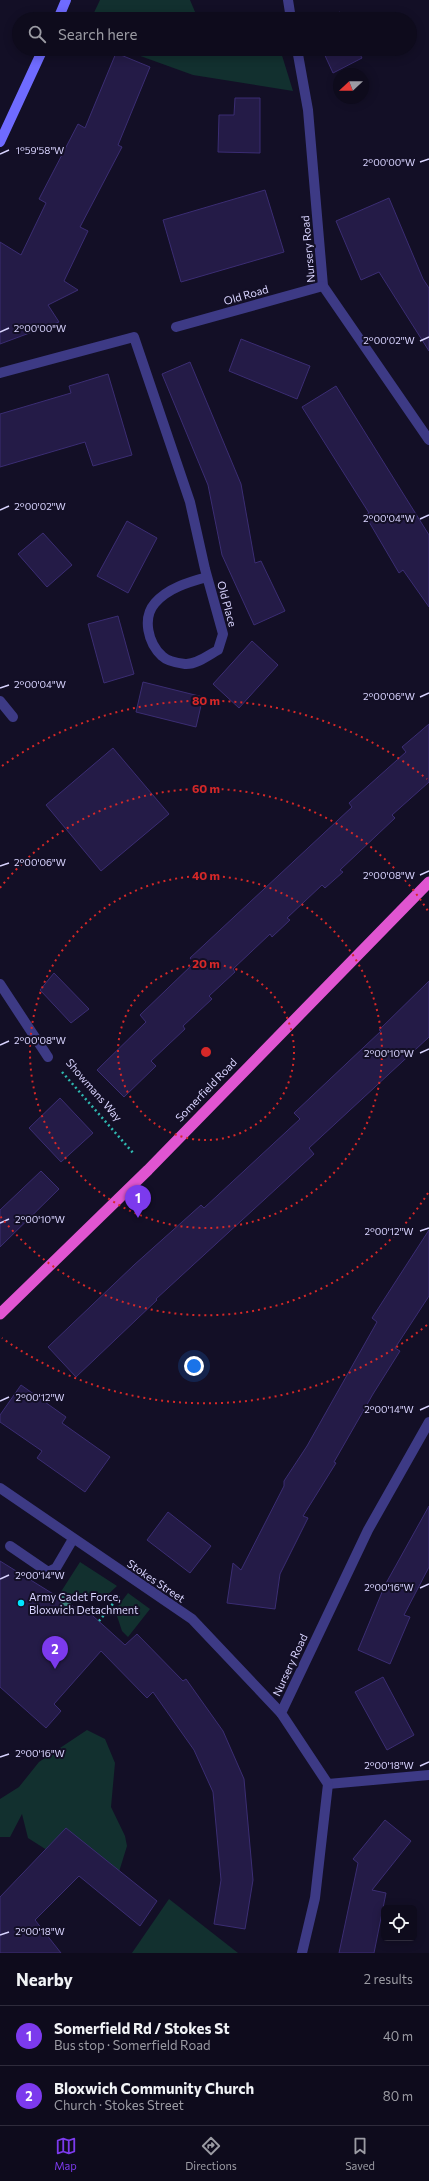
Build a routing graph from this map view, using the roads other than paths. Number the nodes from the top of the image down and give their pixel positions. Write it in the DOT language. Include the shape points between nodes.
graph roads {
  1 [pos="66,0"];
  2 [pos="288,0"];
  3 [pos="61,12"];
  4 [pos="290,12"];
  5 [pos="40,56"];
  6 [pos="298,56"];
  7 [pos="0,142"];
  8 [pos="323,286"];
  9 [pos="176,327"];
  10 [pos="0,373"];
  11 [pos="429,440"];
  12 [pos="207,577"];
  13 [pos="0,701"];
  14 [pos="13,717"];
  15 [pos="429,882"];
  16 [pos="0,984"];
  17 [pos="48,1057"];
  18 [pos="0,1314"];
  19 [pos="429,1422"];
  20 [pos="0,1488"];
  21 [pos="73,1539"];
  22 [pos="10,1546"];
  23 [pos="281,1713"];
  24 [pos="429,1775"];
  25 [pos="328,1784"];
  26 [pos="302,1953"];
  1 -- 3 [label="main road"];
  2 -- 4 [label="street"];
  5 -- 7 [label="main road"];
  6 -- 8 [label="street, Nursery Road" via="308,110"];
  8 -- 9 [label="street, Old Road"];
  8 -- 11 [label="street, Nursery Road"];
  10 -- 12 [label="street, Old Place" via="134,337 190,502"];
  12 -- 12 [label="street, Old Place" via="183,584 155,603 148,616 148,633 162,657 186,664 218,650 223,634"];
  13 -- 14 [label="street"];
  15 -- 18 [label="highway, Somerfield Road" via="148,1170"];
  16 -- 17 [label="street"];
  19 -- 23 [label="street, Nursery Road" via="368,1530"];
  20 -- 21 [label="street, Stokes Street"];
  21 -- 22 [label="street" via="56,1568 48,1572"];
  21 -- 23 [label="street, Stokes Street" via="192,1619"];
  23 -- 25 [label="street, Nursery Road"];
  24 -- 25 [label="street"];
  25 -- 26 [label="street" via="315,1898"];
}
